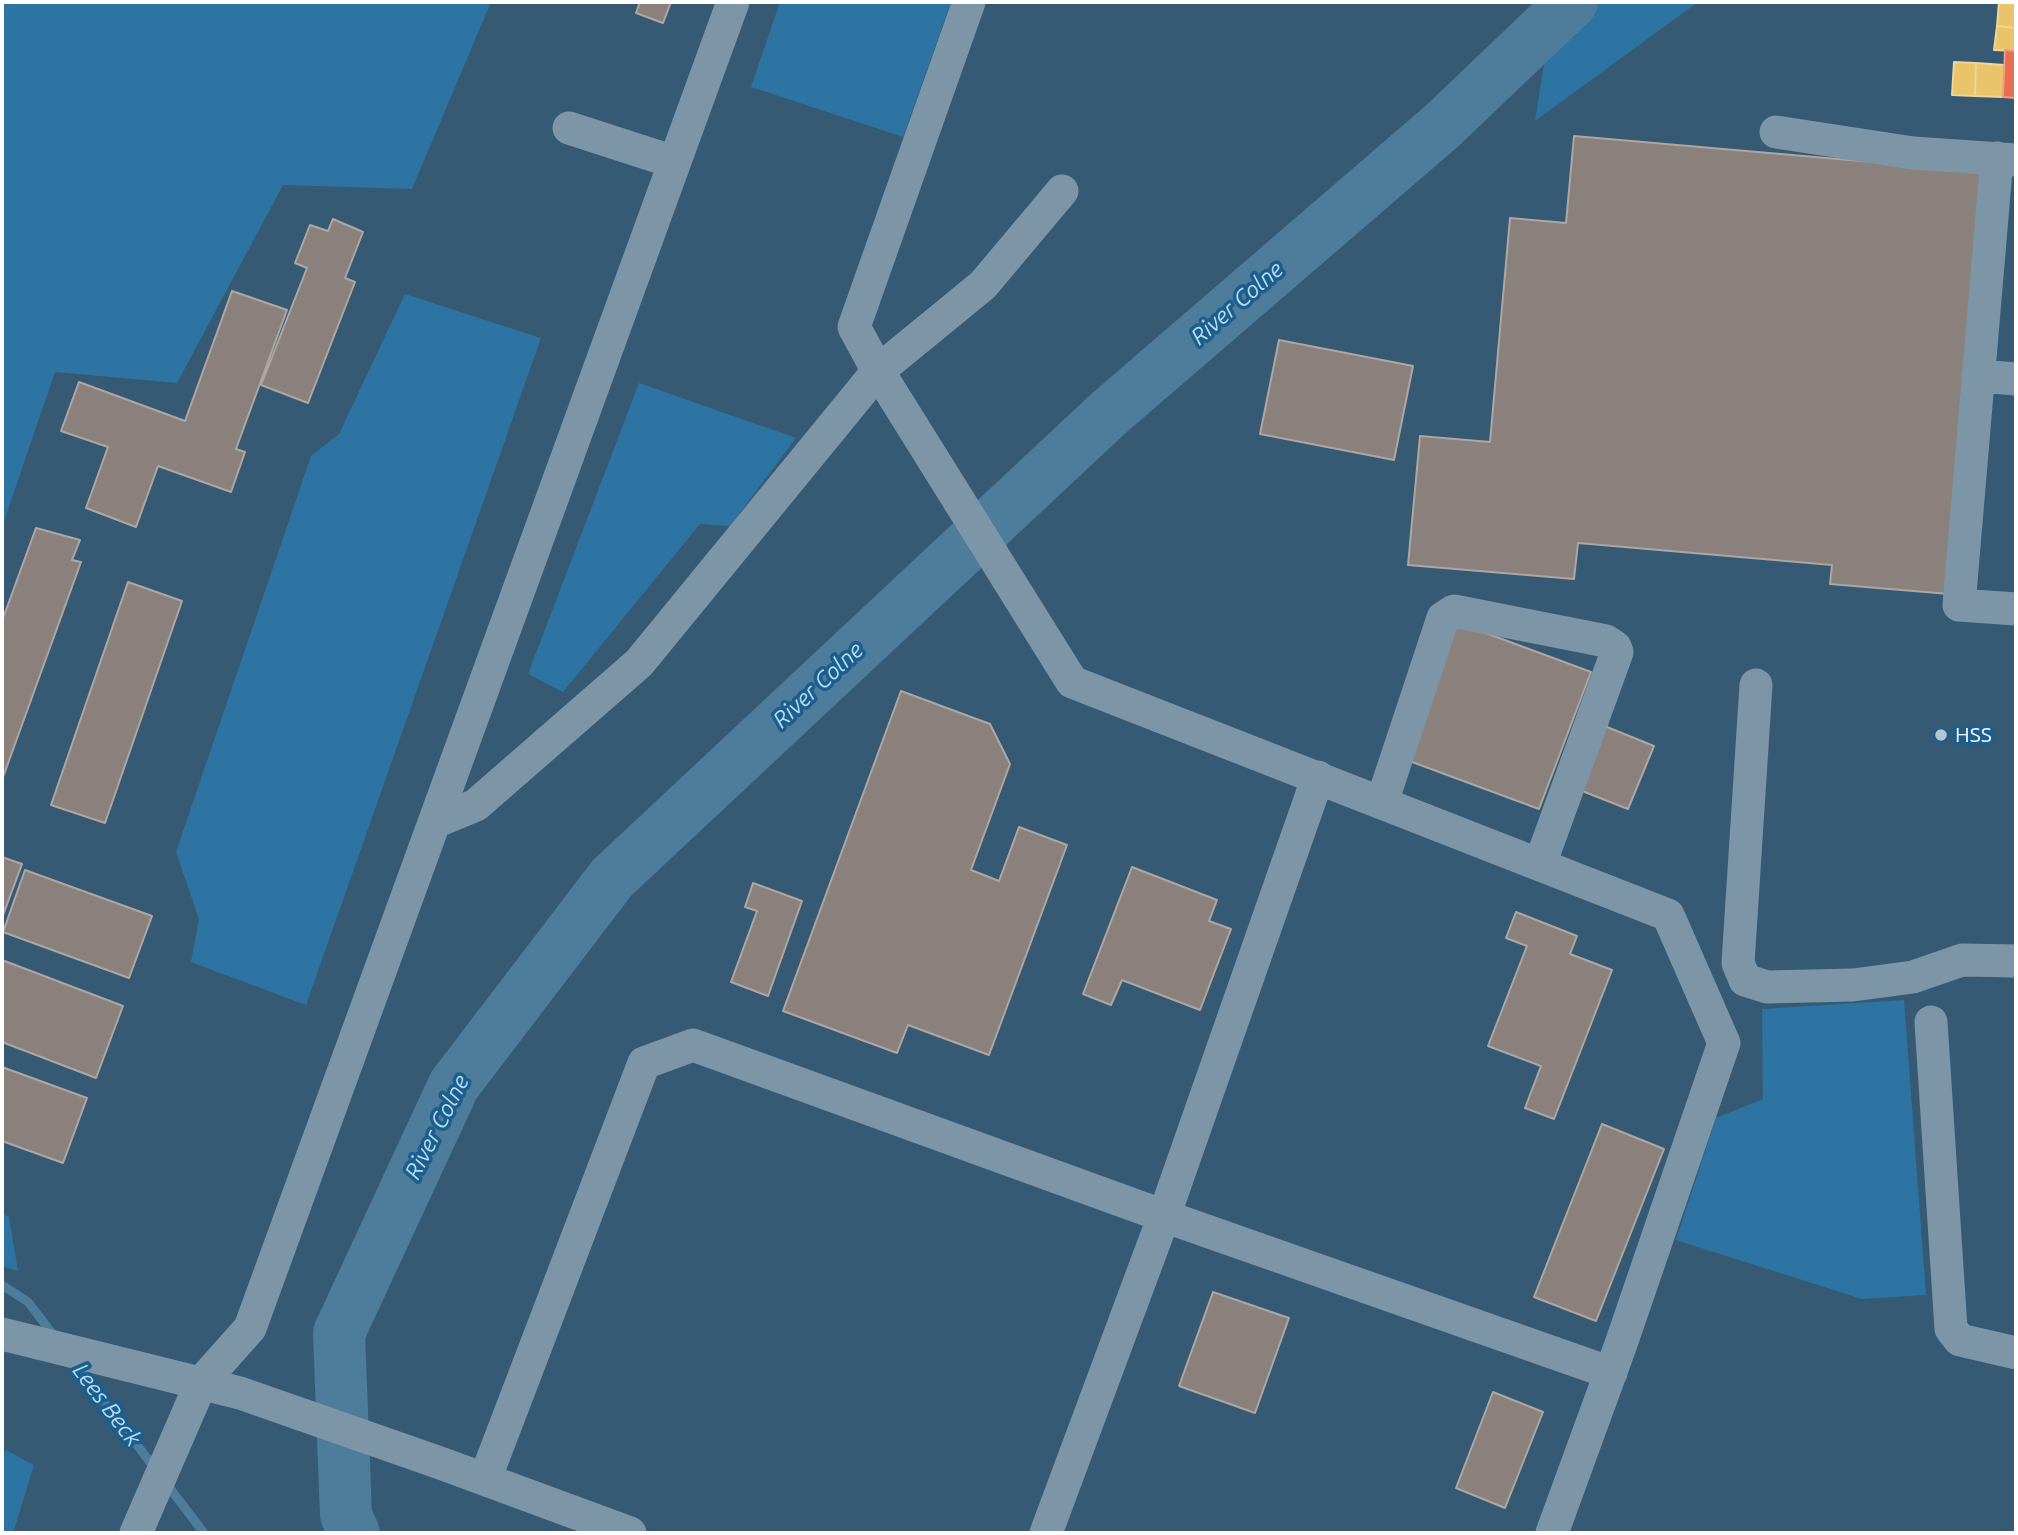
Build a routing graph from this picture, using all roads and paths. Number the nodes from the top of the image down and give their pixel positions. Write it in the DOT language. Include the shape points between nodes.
graph roads {
  1 [pos="733,2"];
  2 [pos="969,2"];
  3 [pos="569,128"];
  4 [pos="1776,132"];
  5 [pos="2007,159"];
  6 [pos="674,162"];
  7 [pos="1062,191"];
  8 [pos="878,371"];
  9 [pos="1978,376"];
  10 [pos="2016,379"];
  11 [pos="2016,610"];
  12 [pos="1756,685"];
  13 [pos="1318,777"];
  14 [pos="1382,802"];
  15 [pos="435,822"];
  16 [pos="1540,864"];
  17 [pos="2016,961"];
  18 [pos="1931,1022"];
  19 [pos="1164,1216"];
  20 [pos="2,1334"];
  21 [pos="2016,1353"];
  22 [pos="1611,1373"];
  23 [pos="201,1383"];
  24 [pos="485,1479"];
  25 [pos="136,1533"];
  26 [pos="630,1533"];
  27 [pos="1046,1533"];
  28 [pos="1552,1533"];
  1 -- 6 [label="lane"];
  2 -- 8 [label="lane" via="853,327"];
  3 -- 6 [label="lane"];
  4 -- 5 [label="lane" via="1913,153"];
  5 -- 9 [label="lane"];
  6 -- 15 [label="lane"];
  7 -- 8 [label="lane" via="984,285"];
  8 -- 13 [label="lane" via="1072,682"];
  8 -- 15 [label="lane" via="639,663 476,805"];
  9 -- 10 [label="lane"];
  9 -- 11 [label="lane" via="1959,605"];
  12 -- 17 [label="lane" via="1738,963 1745,980 1767,987 1853,985 1913,977 1962,960"];
  13 -- 14 [label="lane"];
  13 -- 19 [label="lane"];
  14 -- 16 [label="lane"];
  14 -- 16 [label="lane" via="1448,613 1606,641 1617,652"];
  15 -- 23 [label="lane" via="250,1328"];
  16 -- 22 [label="lane" via="1668,915 1724,1043"];
  18 -- 21 [label="lane" via="1951,1329 1960,1340"];
  19 -- 22 [label="lane"];
  19 -- 24 [label="lane" via="693,1045 644,1063"];
  19 -- 27 [label="lane"];
  20 -- 23 [label="lane"];
  22 -- 28 [label="lane"];
  23 -- 24 [label="lane"];
  23 -- 25 [label="lane"];
  24 -- 26 [label="lane"];
}
